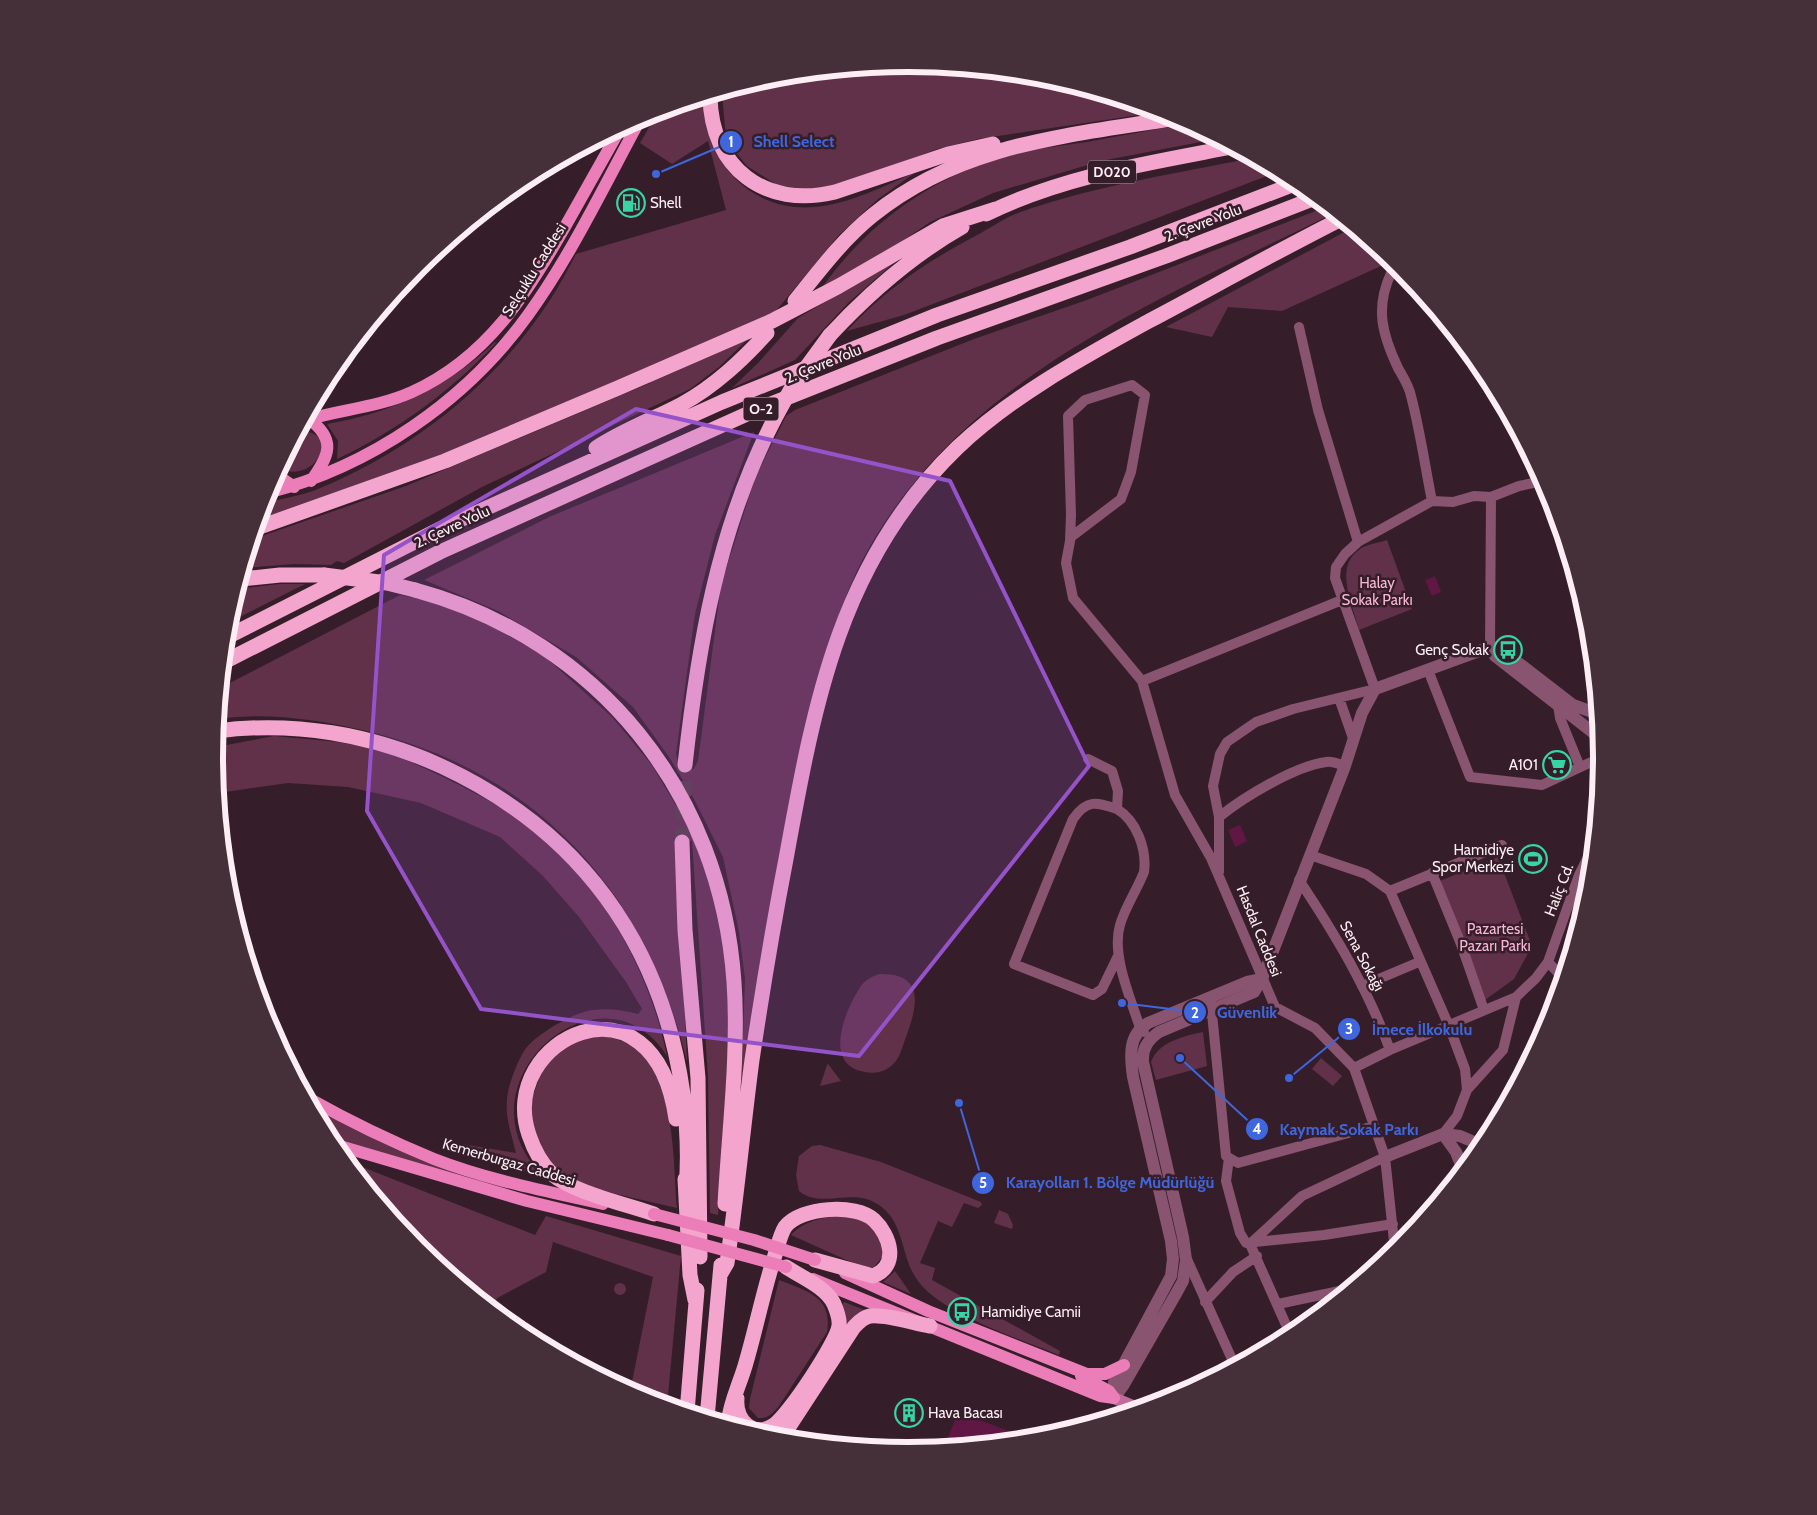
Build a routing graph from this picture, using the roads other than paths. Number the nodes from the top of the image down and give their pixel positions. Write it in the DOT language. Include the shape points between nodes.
graph roads {
  1 [pos="710,102"];
  2 [pos="1160,121"];
  3 [pos="634,130"];
  4 [pos="614,139"];
  5 [pos="1047,140"];
  6 [pos="1222,149"];
  7 [pos="1287,187"];
  8 [pos="1307,201"];
  9 [pos="996,210"];
  10 [pos="1336,222"];
  11 [pos="1391,273"];
  12 [pos="795,301"];
  13 [pos="1299,327"];
  14 [pos="767,333"];
  15 [pos="313,419"];
  16 [pos="311,422"];
  17 [pos="570,469"];
  18 [pos="283,480"];
  19 [pos="311,480"];
  20 [pos="1535,483"];
  21 [pos="294,487"];
  22 [pos="278,491"];
  23 [pos="1492,497"];
  24 [pos="1432,501"];
  25 [pos="264,525"];
  26 [pos="1070,541"];
  27 [pos="1358,542"];
  28 [pos="248,578"];
  29 [pos="1342,600"];
  30 [pos="235,633"];
  31 [pos="1490,647"];
  32 [pos="231,659"];
  33 [pos="1428,670"];
  34 [pos="1142,681"];
  35 [pos="1375,689"];
  36 [pos="1339,698"];
  37 [pos="1558,705"];
  38 [pos="1592,712"];
  39 [pos="224,729"];
  40 [pos="1593,732"];
  41 [pos="1353,738"];
  42 [pos="1088,759"];
  43 [pos="1594,761"];
  44 [pos="685,765"];
  45 [pos="1345,766"];
  46 [pos="1580,767"];
  47 [pos="1118,809"];
  48 [pos="1219,817"];
  49 [pos="682,842"];
  50 [pos="1502,844"];
  51 [pos="1310,855"];
  52 [pos="1585,863"];
  53 [pos="1432,873"];
  54 [pos="1583,874"];
  55 [pos="1579,875"];
  56 [pos="1219,876"];
  57 [pos="1299,880"];
  58 [pos="1390,891"];
  59 [pos="1118,956"];
  60 [pos="1419,962"];
  61 [pos="1548,962"];
  62 [pos="1558,973"];
  63 [pos="1262,979"];
  64 [pos="1362,986"];
  65 [pos="1516,997"];
  66 [pos="1211,1003"];
  67 [pos="1484,1010"];
  68 [pos="1449,1026"];
  69 [pos="1140,1028"];
  70 [pos="1150,1039"];
  71 [pos="1390,1050"];
  72 [pos="1354,1068"];
  73 [pos="1468,1090"];
  74 [pos="317,1103"];
  75 [pos="1374,1126"];
  76 [pos="1443,1134"];
  77 [pos="1475,1142"];
  78 [pos="346,1148"];
  79 [pos="1385,1156"];
  80 [pos="1229,1158"];
  81 [pos="1460,1163"];
  82 [pos="686,1187"];
  83 [pos="654,1214"];
  84 [pos="1393,1224"];
  85 [pos="1395,1240"];
  86 [pos="1250,1244"];
  87 [pos="1186,1256"];
  88 [pos="1257,1256"];
  89 [pos="815,1260"];
  90 [pos="786,1267"];
  91 [pos="720,1274"];
  92 [pos="1338,1291"];
  93 [pos="695,1300"];
  94 [pos="1205,1302"];
  95 [pos="1278,1304"];
  96 [pos="930,1326"];
  97 [pos="1288,1328"];
  98 [pos="1233,1361"];
  99 [pos="1062,1365"];
  100 [pos="1124,1365"];
  101 [pos="737,1391"];
  102 [pos="1114,1398"];
  103 [pos="1131,1405"];
  104 [pos="688,1406"];
  105 [pos="708,1412"];
  106 [pos="729,1418"];
  107 [pos="742,1421"];
  108 [pos="769,1428"];
  109 [pos="786,1431"];
  1 -- 5 [label="highway" via="715,135 734,167 763,187 790,196 820,196 835,192 965,149 1014,141"];
  2 -- 5 [label="highway"];
  3 -- 19 [label="main road, Selçuklu Caddesi" via="550,282 494,356 420,421 365,455"];
  4 -- 15 [label="main road, Selçuklu Caddesi" via="538,275 487,341 450,371 411,392 380,404"];
  5 -- 12 [label="highway" via="965,162 917,185 851,234"];
  6 -- 9 [label="highway, D020" via="1092,176 1040,191"];
  7 -- 17 [label="highway, 2. Çevre Yolu / O-2" via="828,358"];
  8 -- 32 [label="highway, 2. Çevre Yolu / O-2" via="1166,256 937,338 756,410 440,552"];
  9 -- 25 [label="highway" via="943,226 772,321 635,381 445,461"];
  9 -- 44 [label="highway, bridge" via="921,251 875,289 830,335 792,387 746,478 724,545 700,649"];
  10 -- 91 [label="highway" via="1118,338 1008,406 936,470 913,497 871,560 839,631 822,685 807,752 752,1062 727,1263"];
  11 -- 24 [label="street" via="1380,307 1383,329 1411,393"];
  13 -- 27 [label="street" via="1318,410"];
  14 -- 17 [label="highway" via="732,368 706,388 602,444"];
  16 -- 19 [label="main road" via="321,429 328,446 326,458"];
  17 -- 30 [label="highway, 2. Çevre Yolu / O-2" via="389,554"];
  18 -- 21 [label="main road"];
  19 -- 21 [label="main road, Selçuklu Caddesi"];
  20 -- 23 [label="street"];
  21 -- 22 [label="main road, Selçuklu Caddesi"];
  23 -- 24 [label="street"];
  23 -- 31 [label="street"];
  24 -- 27 [label="street"];
  26 -- 26 [label="street" via="1121,499 1131,472 1145,395 1132,386 1085,400 1068,416"];
  26 -- 34 [label="street" via="1066,563 1073,598"];
  27 -- 29 [label="street" via="1336,568 1335,578"];
  28 -- 91 [label="highway, bridge" via="324,575 378,582 415,590 505,625 580,674 638,732 668,773 692,816 720,894 731,949 734,983 732,1098"];
  29 -- 34 [label="street"];
  29 -- 35 [label="street"];
  31 -- 33 [label="street"];
  31 -- 37 [label="street" via="1495,656"];
  31 -- 38 [label="street" via="1503,650 1573,705"];
  33 -- 35 [label="street"];
  33 -- 46 [label="street" via="1470,777 1542,784"];
  34 -- 56 [label="street, Hasdal Caddesi" via="1175,795"];
  35 -- 36 [label="street"];
  35 -- 41 [label="street"];
  36 -- 41 [label="street"];
  36 -- 48 [label="street" via="1256,722 1227,742 1220,754 1213,786"];
  37 -- 40 [label="street"];
  37 -- 46 [label="street"];
  39 -- 82 [label="highway" via="312,729 395,747 451,770 495,794 555,840 590,876 620,918 657,991 680,1075 688,1153"];
  41 -- 45 [label="street"];
  42 -- 47 [label="street" via="1112,771 1118,791"];
  43 -- 46 [label="street"];
  45 -- 48 [label="street" via="1328,762 1307,766 1237,803"];
  45 -- 51 [label="street"];
  47 -- 59 [label="street" via="1131,820 1145,863 1138,887 1120,924"];
  47 -- 59 [label="street" via="1090,804 1081,808 1073,819 1014,964 1093,996 1102,989"];
  48 -- 56 [label="street"];
  49 -- 93 [label="highway" via="699,1115 700,1254"];
  50 -- 53 [label="street"];
  51 -- 57 [label="street"];
  51 -- 58 [label="street" via="1366,874"];
  52 -- 55 [label="street, Haliç Cd."];
  53 -- 58 [label="street"];
  53 -- 67 [label="street"];
  54 -- 55 [label="street"];
  55 -- 61 [label="street, Haliç Cd."];
  56 -- 63 [label="street, Hasdal Caddesi"];
  57 -- 63 [label="street"];
  57 -- 64 [label="street, Sena Sokağı"];
  58 -- 60 [label="street"];
  59 -- 69 [label="street"];
  60 -- 64 [label="street"];
  60 -- 68 [label="street"];
  61 -- 62 [label="street"];
  61 -- 65 [label="street, Haliç Cd."];
  63 -- 66 [label="street" via="1247,982"];
  63 -- 72 [label="street, Hasdal Caddesi" via="1275,1007 1315,1028"];
  64 -- 71 [label="street, Sena Sokağı"];
  65 -- 67 [label="street, Haliç Cd."];
  65 -- 73 [label="street" via="1503,1050"];
  66 -- 69 [label="street"];
  66 -- 70 [label="street"];
  66 -- 80 [label="street" via="1226,1156"];
  67 -- 68 [label="street, Haliç Cd."];
  68 -- 71 [label="street, Haliç Cd."];
  68 -- 73 [label="street" via="1465,1069"];
  69 -- 70 [label="street"];
  69 -- 100 [label="street" via="1132,1042 1130,1061 1173,1259 1167,1285"];
  70 -- 87 [label="street" via="1144,1048 1143,1062"];
  71 -- 72 [label="street, Haliç Cd."];
  72 -- 75 [label="street, Hasdal Caddesi"];
  73 -- 76 [label="street" via="1457,1116"];
  74 -- 83 [label="main road, Kemerburgaz Caddesi" via="436,1159 528,1187"];
  75 -- 79 [label="street, Hasdal Caddesi"];
  75 -- 80 [label="street" via="1238,1163"];
  76 -- 77 [label="street"];
  76 -- 79 [label="street"];
  76 -- 81 [label="street"];
  78 -- 90 [label="main road, Kemerburgaz Caddesi, bridge" via="527,1202"];
  79 -- 84 [label="street, Hasdal Caddesi"];
  79 -- 86 [label="street" via="1302,1196"];
  80 -- 86 [label="street" via="1226,1181 1231,1203 1240,1233"];
  82 -- 83 [label="highway" via="672,1095 664,1073 645,1046 623,1033 599,1030 574,1035 552,1049 533,1073 525,1104 527,1131 539,1158 570,1186"];
  82 -- 93 [label="highway" via="690,1275"];
  83 -- 89 [label="main road, Kemerburgaz Caddesi, bridge"];
  84 -- 85 [label="street, Hasdal Caddesi"];
  84 -- 86 [label="street"];
  86 -- 88 [label="street"];
  87 -- 94 [label="street"];
  87 -- 102 [label="street" via="1183,1281"];
  88 -- 94 [label="street" via="1233,1272"];
  88 -- 95 [label="street"];
  89 -- 99 [label="main road, Kemerburgaz Caddesi" via="928,1311"];
  89 -- 101 [label="highway" via="873,1276 886,1268 890,1250 873,1219 854,1210 834,1209 808,1214 790,1222 782,1233 766,1282"];
  90 -- 96 [label="main road, Kemerburgaz Caddesi"];
  90 -- 108 [label="highway" via="831,1298 839,1320 836,1336 789,1409"];
  91 -- 105 [label="highway"];
  92 -- 95 [label="street"];
  93 -- 104 [label="highway"];
  94 -- 98 [label="street"];
  95 -- 97 [label="street"];
  96 -- 102 [label="main road, Kemerburgaz Caddesi" via="1100,1396"];
  96 -- 109 [label="highway" via="878,1316 861,1320"];
  99 -- 100 [label="main road" via="1095,1376"];
  99 -- 102 [label="main road" via="1109,1391"];
  100 -- 102 [label="street" via="1114,1382"];
  101 -- 106 [label="highway" via="732,1399"];
  101 -- 107 [label="highway" via="738,1414"];
  102 -- 103 [label="main road"];
}
